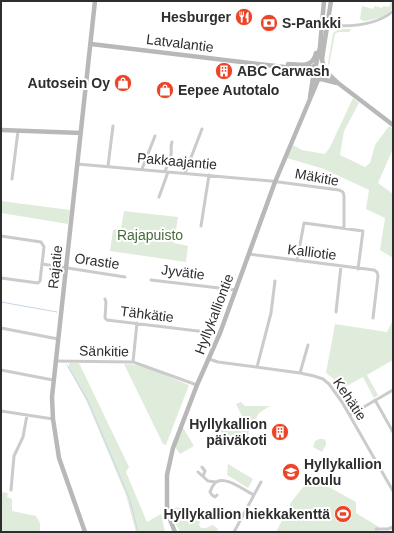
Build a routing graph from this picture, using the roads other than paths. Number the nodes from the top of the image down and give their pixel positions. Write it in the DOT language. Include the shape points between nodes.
graph roads {
  1 [pos="95,1"];
  2 [pos="324,1"];
  3 [pos="331,1"];
  4 [pos="393,11"];
  5 [pos="321,24"];
  6 [pos="328,25"];
  7 [pos="319,42"];
  8 [pos="91,44"];
  9 [pos="267,65"];
  10 [pos="274,65"];
  11 [pos="314,66"];
  12 [pos="325,69"];
  13 [pos="312,76"];
  14 [pos="320,79"];
  15 [pos="338,83"];
  16 [pos="306,108"];
  17 [pos="393,125"];
  18 [pos="113,126"];
  19 [pos="202,129"];
  20 [pos="1,130"];
  21 [pos="18,131"];
  22 [pos="81,133"];
  23 [pos="155,136"];
  24 [pos="172,142"];
  25 [pos="77,164"];
  26 [pos="108,166"];
  27 [pos="142,169"];
  28 [pos="166,172"];
  29 [pos="186,173"];
  30 [pos="209,175"];
  31 [pos="12,179"];
  32 [pos="275,182"];
  33 [pos="159,197"];
  34 [pos="201,226"];
  35 [pos="344,228"];
  36 [pos="1,236"];
  37 [pos="248,254"];
  38 [pos="297,261"];
  39 [pos="42,264"];
  40 [pos="341,266"];
  41 [pos="66,268"];
  42 [pos="358,268"];
  43 [pos="124,277"];
  44 [pos="1,278"];
  45 [pos="151,280"];
  46 [pos="275,280"];
  47 [pos="236,290"];
  48 [pos="105,299"];
  49 [pos="336,312"];
  50 [pos="373,318"];
  51 [pos="137,324"];
  52 [pos="1,328"];
  53 [pos="206,332"];
  54 [pos="58,339"];
  55 [pos="308,345"];
  56 [pos="209,359"];
  57 [pos="55,361"];
  58 [pos="133,362"];
  59 [pos="257,367"];
  60 [pos="1,370"];
  61 [pos="300,373"];
  62 [pos="53,380"];
  63 [pos="197,385"];
  64 [pos="393,390"];
  65 [pos="375,400"];
  66 [pos="1,411"];
  67 [pos="27,415"];
  68 [pos="350,415"];
  69 [pos="53,419"];
  70 [pos="393,432"];
  71 [pos="202,467"];
  72 [pos="198,472"];
  73 [pos="203,476"];
  74 [pos="216,482"];
  75 [pos="261,482"];
  76 [pos="11,490"];
  77 [pos="393,491"];
  78 [pos="217,495"];
  79 [pos="254,495"];
  80 [pos="393,527"];
  81 [pos="376,529"];
  82 [pos="85,532"];
  83 [pos="175,532"];
  84 [pos="234,532"];
  1 -- 8 [label="street, Rajatie"];
  2 -- 5 [label="street"];
  3 -- 6 [label="street"];
  4 -- 6 [label="street" via="373,22"];
  5 -- 6 [label="street"];
  5 -- 7 [label="street"];
  6 -- 12 [label="street" via="322,59"];
  7 -- 10 [label="street" via="315,58 308,64"];
  7 -- 11 [label="street" via="318,57"];
  8 -- 9 [label="street, Latvalantie"];
  8 -- 22 [label="street, Rajatie"];
  9 -- 10 [label="street, Latvalantie"];
  9 -- 13 [label="street, Latvalantie"];
  10 -- 11 [label="street, Latvalantie" via="301,69"];
  11 -- 12 [label="street" via="320,65"];
  11 -- 13 [label="street" via="310,70"];
  12 -- 14 [label="street" via="325,75"];
  12 -- 15 [label="street"];
  13 -- 14 [label="street"];
  13 -- 16 [label="street, Hyllykalliontie" via="311,93"];
  14 -- 15 [label="street"];
  14 -- 16 [label="street, Hyllykalliontie"];
  15 -- 17 [label="street"];
  16 -- 32 [label="street, Hyllykalliontie"];
  18 -- 26 [label="street"];
  19 -- 29 [label="street"];
  20 -- 21 [label="street"];
  21 -- 22 [label="street"];
  21 -- 31 [label="street"];
  22 -- 25 [label="street, Rajatie"];
  23 -- 27 [label="street"];
  24 -- 28 [label="street"];
  25 -- 26 [label="street, Pakkaajantie"];
  25 -- 41 [label="street, Rajatie"];
  26 -- 27 [label="street, Pakkaajantie"];
  27 -- 28 [label="street, Pakkaajantie"];
  28 -- 29 [label="street, Pakkaajantie"];
  28 -- 33 [label="street"];
  29 -- 30 [label="street, Pakkaajantie"];
  30 -- 32 [label="street, Pakkaajantie"];
  30 -- 34 [label="street"];
  32 -- 35 [label="street, Mäkitie" via="343,192"];
  32 -- 37 [label="street, Hyllykalliontie"];
  35 -- 38 [label="street" via="304,223"];
  35 -- 42 [label="street" via="363,231"];
  36 -- 39 [label="street" via="41,242 44,247"];
  37 -- 38 [label="street, Kalliotie"];
  37 -- 47 [label="street, Hyllykalliontie"];
  38 -- 40 [label="street, Kalliotie"];
  39 -- 41 [label="street, Orastie"];
  39 -- 44 [label="street" via="38,283"];
  40 -- 42 [label="street, Kalliotie"];
  40 -- 49 [label="street"];
  41 -- 43 [label="street, Orastie"];
  41 -- 54 [label="street, Rajatie"];
  42 -- 50 [label="street, Kalliotie" via="377,272"];
  45 -- 47 [label="street, Jyvätie"];
  46 -- 59 [label="street" via="271,313"];
  47 -- 56 [label="street, Hyllykalliontie"];
  48 -- 51 [label="street, Tähkätie" via="106,320"];
  51 -- 53 [label="street, Tähkätie"];
  51 -- 58 [label="street"];
  52 -- 54 [label="street"];
  54 -- 57 [label="street, Rajatie"];
  55 -- 61 [label="street"];
  56 -- 59 [label="street, Kehätie"];
  56 -- 63 [label="street, Hyllykalliontie"];
  57 -- 58 [label="street, Sänkitie"];
  57 -- 62 [label="street, Rajatie"];
  58 -- 63 [label="street, Sänkitie"];
  59 -- 61 [label="street, Kehätie"];
  60 -- 62 [label="street"];
  61 -- 68 [label="street, Kehätie" via="319,377 329,384"];
  62 -- 69 [label="street, Rajatie"];
  63 -- 83 [label="street, Hyllykalliontie" via="180,424 169,461 167,505"];
  64 -- 65 [label="street"];
  65 -- 68 [label="street"];
  65 -- 70 [label="street"];
  66 -- 67 [label="street"];
  67 -- 69 [label="street"];
  67 -- 76 [label="street" via="23,437 14,456"];
  68 -- 77 [label="street, Kehätie"];
  69 -- 82 [label="street, Rajatie" via="59,458"];
  71 -- 73 [label="street" via="205,471"];
  72 -- 73 [label="street"];
  73 -- 74 [label="street" via="208,481"];
  74 -- 78 [label="street" via="210,492"];
  74 -- 79 [label="street" via="227,481"];
  75 -- 79 [label="street"];
  79 -- 84 [label="street"];
  80 -- 81 [label="street"];
}
